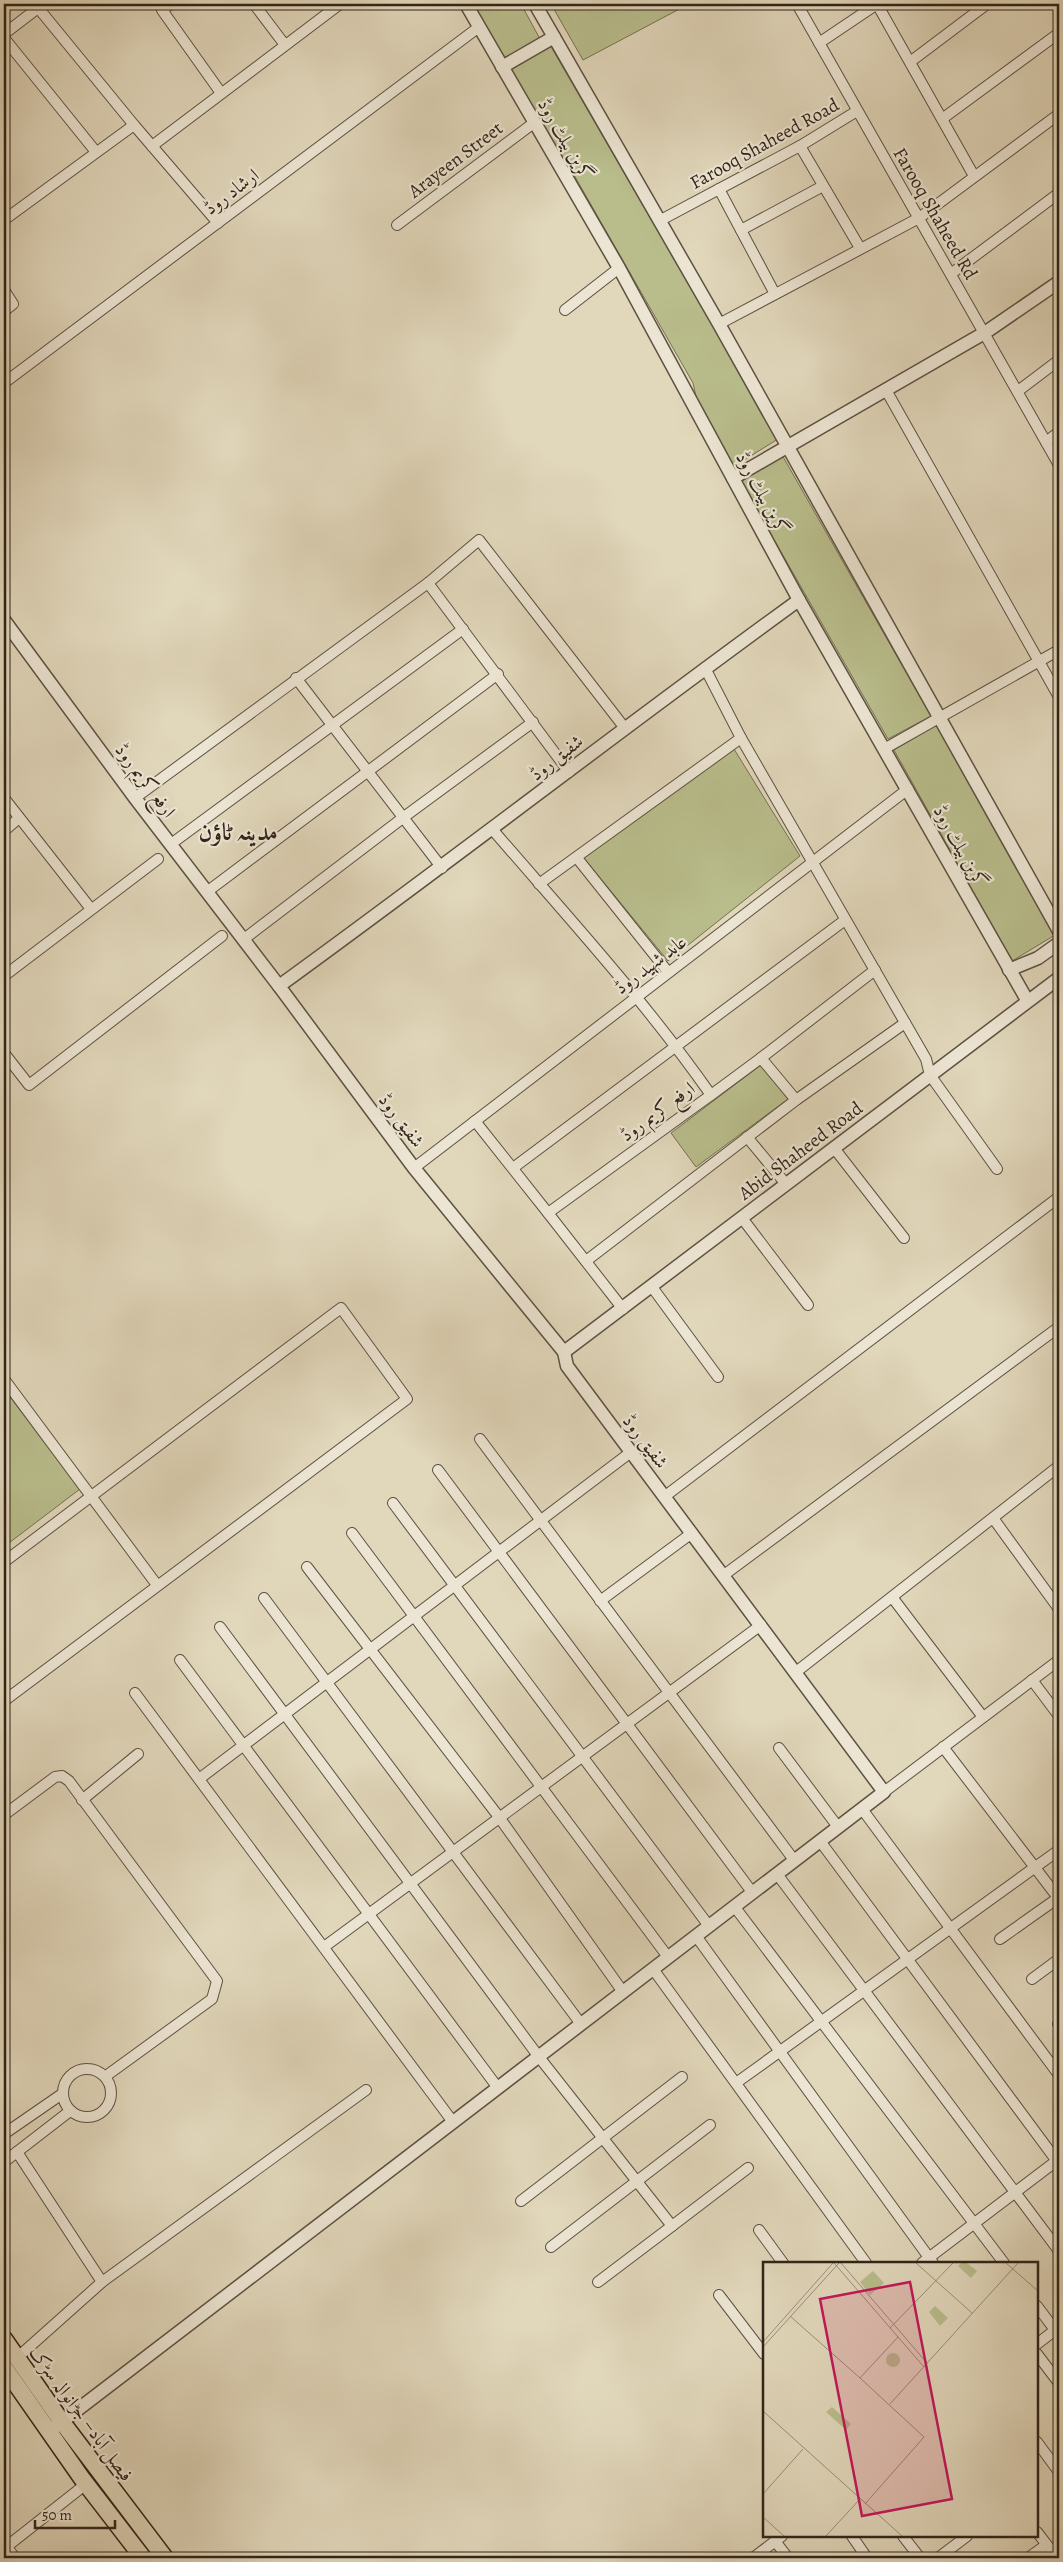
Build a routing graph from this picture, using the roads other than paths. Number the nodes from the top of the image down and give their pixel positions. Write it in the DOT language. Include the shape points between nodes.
graph roads {
  1 [pos="171,4"];
  2 [pos="254,4"];
  3 [pos="340,4"];
  4 [pos="466,4"];
  5 [pos="534,4"];
  6 [pos="797,4"];
  7 [pos="877,4"];
  8 [pos="987,4"];
  9 [pos="37,6"];
  10 [pos="479,27"];
  11 [pos="1059,32"];
  12 [pos="4,34"];
  13 [pos="4,38"];
  14 [pos="554,38"];
  15 [pos="819,43"];
  16 [pos="285,45"];
  17 [pos="910,62"];
  18 [pos="502,67"];
  19 [pos="221,93"];
  20 [pos="857,112"];
  21 [pos="1059,114"];
  22 [pos="942,119"];
  23 [pos="534,122"];
  24 [pos="134,125"];
  25 [pos="152,146"];
  26 [pos="800,146"];
  27 [pos="96,152"];
  28 [pos="974,176"];
  29 [pos="823,186"];
  30 [pos="719,189"];
  31 [pos="1059,193"];
  32 [pos="918,218"];
  33 [pos="4,220"];
  34 [pos="659,221"];
  35 [pos="218,222"];
  36 [pos="396,225"];
  37 [pos="741,230"];
  38 [pos="860,248"];
  39 [pos="619,268"];
  40 [pos="952,273"];
  41 [pos="1059,282"];
  42 [pos="4,290"];
  43 [pos="775,294"];
  44 [pos="564,310"];
  45 [pos="4,311"];
  46 [pos="719,324"];
  47 [pos="986,332"];
  48 [pos="1059,360"];
  49 [pos="4,383"];
  50 [pos="886,390"];
  51 [pos="1018,391"];
  52 [pos="1059,432"];
  53 [pos="1046,442"];
  54 [pos="787,445"];
  55 [pos="1059,465"];
  56 [pos="733,478"];
  57 [pos="428,583"];
  58 [pos="799,600"];
  59 [pos="4,620"];
  60 [pos="463,629"];
  61 [pos="1059,650"];
  62 [pos="1039,661"];
  63 [pos="705,668"];
  64 [pos="498,674"];
  65 [pos="296,678"];
  66 [pos="1059,697"];
  67 [pos="939,718"];
  68 [pos="533,722"];
  69 [pos="332,724"];
  70 [pos="624,727"];
  71 [pos="741,738"];
  72 [pos="884,748"];
  73 [pos="369,770"];
  74 [pos="569,772"];
  75 [pos="908,789"];
  76 [pos="4,798"];
  77 [pos="135,798"];
  78 [pos="404,817"];
  79 [pos="19,818"];
  80 [pos="492,829"];
  81 [pos="4,831"];
  82 [pos="171,844"];
  83 [pos="577,858"];
  84 [pos="158,859"];
  85 [pos="813,864"];
  86 [pos="442,868"];
  87 [pos="539,884"];
  88 [pos="208,891"];
  89 [pos="91,909"];
  90 [pos="845,920"];
  91 [pos="1059,931"];
  92 [pos="222,936"];
  93 [pos="244,940"];
  94 [pos="1059,943"];
  95 [pos="875,970"];
  96 [pos="1009,970"];
  97 [pos="668,972"];
  98 [pos="4,976"];
  99 [pos="1059,978"];
  100 [pos="279,986"];
  101 [pos="636,996"];
  102 [pos="1027,1000"];
  103 [pos="905,1023"];
  104 [pos="676,1046"];
  105 [pos="4,1053"];
  106 [pos="761,1058"];
  107 [pos="930,1074"];
  108 [pos="711,1095"];
  109 [pos="796,1100"];
  110 [pos="475,1121"];
  111 [pos="748,1137"];
  112 [pos="834,1148"];
  113 [pos="414,1168"];
  114 [pos="513,1168"];
  115 [pos="997,1169"];
  116 [pos="786,1184"];
  117 [pos="1059,1197"];
  118 [pos="548,1213"];
  119 [pos="742,1218"];
  120 [pos="904,1238"];
  121 [pos="586,1261"];
  122 [pos="652,1287"];
  123 [pos="808,1305"];
  124 [pos="623,1309"];
  125 [pos="1059,1327"];
  126 [pos="564,1352"];
  127 [pos="4,1378"];
  128 [pos="718,1378"];
  129 [pos="480,1439"];
  130 [pos="631,1452"];
  131 [pos="1059,1466"];
  132 [pos="438,1470"];
  133 [pos="92,1495"];
  134 [pos="664,1497"];
  135 [pos="393,1503"];
  136 [pos="993,1518"];
  137 [pos="540,1520"];
  138 [pos="352,1533"];
  139 [pos="692,1533"];
  140 [pos="498,1552"];
  141 [pos="4,1560"];
  142 [pos="307,1567"];
  143 [pos="724,1575"];
  144 [pos="157,1584"];
  145 [pos="454,1585"];
  146 [pos="892,1597"];
  147 [pos="264,1598"];
  148 [pos="600,1601"];
  149 [pos="1059,1609"];
  150 [pos="414,1616"];
  151 [pos="761,1625"];
  152 [pos="220,1627"];
  153 [pos="369,1650"];
  154 [pos="180,1660"];
  155 [pos="1059,1660"];
  156 [pos="796,1672"];
  157 [pos="1032,1680"];
  158 [pos="327,1682"];
  159 [pos="669,1692"];
  160 [pos="135,1693"];
  161 [pos="4,1701"];
  162 [pos="284,1714"];
  163 [pos="1059,1716"];
  164 [pos="983,1717"];
  165 [pos="627,1724"];
  166 [pos="243,1745"];
  167 [pos="943,1747"];
  168 [pos="779,1748"];
  169 [pos="138,1754"];
  170 [pos="582,1757"];
  171 [pos="199,1778"];
  172 [pos="541,1787"];
  173 [pos="884,1792"];
  174 [pos="82,1800"];
  175 [pos="862,1808"];
  176 [pos="4,1815"];
  177 [pos="499,1818"];
  178 [pos="838,1827"];
  179 [pos="820,1841"];
  180 [pos="1059,1850"];
  181 [pos="454,1852"];
  182 [pos="794,1860"];
  183 [pos="1035,1867"];
  184 [pos="777,1874"];
  185 [pos="410,1884"];
  186 [pos="752,1892"];
  187 [pos="1058,1894"];
  188 [pos="734,1906"];
  189 [pos="369,1914"];
  190 [pos="709,1926"];
  191 [pos="950,1928"];
  192 [pos="696,1936"];
  193 [pos="1000,1939"];
  194 [pos="324,1947"];
  195 [pos="668,1957"];
  196 [pos="907,1959"];
  197 [pos="1059,1959"];
  198 [pos="653,1969"];
  199 [pos="1032,1980"];
  200 [pos="864,1991"];
  201 [pos="623,1992"];
  202 [pos="821,2021"];
  203 [pos="581,2024"];
  204 [pos="780,2051"];
  205 [pos="539,2056"];
  206 [pos="1059,2075"];
  207 [pos="106,2076"];
  208 [pos="682,2077"];
  209 [pos="736,2083"];
  210 [pos="498,2088"];
  211 [pos="366,2090"];
  212 [pos="62,2094"];
  213 [pos="70,2111"];
  214 [pos="453,2122"];
  215 [pos="710,2126"];
  216 [pos="4,2133"];
  217 [pos="604,2138"];
  218 [pos="17,2152"];
  219 [pos="4,2162"];
  220 [pos="1058,2162"];
  221 [pos="748,2168"];
  222 [pos="638,2182"];
  223 [pos="1014,2193"];
  224 [pos="521,2201"];
  225 [pos="974,2224"];
  226 [pos="672,2226"];
  227 [pos="759,2230"];
  228 [pos="551,2247"];
  229 [pos="1059,2251"];
  230 [pos="928,2261"];
  231 [pos="782,2262"];
  232 [pos="865,2262"];
  233 [pos="1003,2262"];
  234 [pos="102,2282"];
  235 [pos="598,2282"];
  236 [pos="719,2295"];
  237 [pos="1038,2307"];
  238 [pos="1057,2329"];
  239 [pos="4,2339"];
  240 [pos="1038,2343"];
  241 [pos="763,2353"];
  242 [pos="1038,2355"];
  243 [pos="18,2357"];
  244 [pos="4,2367"];
  245 [pos="1059,2383"];
  246 [pos="55,2427"];
  247 [pos="1038,2443"];
  248 [pos="1059,2472"];
  249 [pos="86,2484"];
  250 [pos="1038,2533"];
  251 [pos="853,2537"];
  252 [pos="904,2537"];
  253 [pos="966,2537"];
  254 [pos="778,2538"];
  255 [pos="1046,2545"];
  256 [pos="15,2558"];
  257 [pos="143,2558"];
  258 [pos="165,2558"];
  259 [pos="753,2558"];
  260 [pos="788,2558"];
  261 [pos="867,2558"];
  262 [pos="920,2558"];
  263 [pos="938,2558"];
  264 [pos="1028,2558"];
  265 [pos="1057,2558"];
  1 -- 19 [label="street" via="162,10"];
  2 -- 16 [label="street"];
  3 -- 16 [label="street"];
  4 -- 10 [label="street, گرین بیلٹ روڈ"];
  5 -- 14 [label="street"];
  6 -- 15 [label="street, Farooq Shaheed Road"];
  7 -- 15 [label="street"];
  7 -- 17 [label="street"];
  8 -- 17 [label="street"];
  9 -- 12 [label="street"];
  9 -- 24 [label="street"];
  10 -- 18 [label="street, گرین بیلٹ روڈ"];
  10 -- 35 [label="street, ارشاد روڈ"];
  11 -- 22 [label="street"];
  13 -- 27 [label="street"];
  14 -- 18 [label="street"];
  14 -- 34 [label="street"];
  15 -- 20 [label="street, Farooq Shaheed Road"];
  16 -- 19 [label="street"];
  17 -- 22 [label="street"];
  18 -- 23 [label="street, گرین بیلٹ روڈ"];
  19 -- 25 [label="street"];
  20 -- 26 [label="street, Farooq Shaheed Road"];
  20 -- 32 [label="street, Farooq Shaheed Rd"];
  21 -- 28 [label="street"];
  22 -- 28 [label="street"];
  23 -- 36 [label="street, Arayeen Street"];
  23 -- 39 [label="street, گرین بیلٹ روڈ"];
  24 -- 25 [label="street"];
  24 -- 27 [label="street"];
  25 -- 35 [label="street"];
  26 -- 29 [label="street"];
  26 -- 30 [label="street, Farooq Shaheed Road"];
  27 -- 33 [label="street"];
  28 -- 32 [label="street"];
  29 -- 37 [label="street"];
  29 -- 38 [label="street"];
  30 -- 34 [label="street, Farooq Shaheed Road"];
  30 -- 37 [label="street"];
  31 -- 40 [label="street"];
  32 -- 38 [label="street"];
  32 -- 40 [label="street, Farooq Shaheed Rd"];
  34 -- 46 [label="street"];
  35 -- 49 [label="street, ارشاد روڈ"];
  37 -- 43 [label="street"];
  38 -- 43 [label="street"];
  39 -- 44 [label="street"];
  39 -- 56 [label="street, گرین بیلٹ روڈ"];
  40 -- 47 [label="street, Farooq Shaheed Rd"];
  41 -- 47 [label="street"];
  42 -- 45 [label="street" via="14,304"];
  43 -- 46 [label="street"];
  46 -- 54 [label="street"];
  47 -- 50 [label="street"];
  47 -- 51 [label="street, Farooq Shaheed Rd"];
  48 -- 51 [label="street"];
  50 -- 54 [label="street"];
  50 -- 62 [label="street"];
  51 -- 53 [label="street, Farooq Shaheed Rd"];
  52 -- 53 [label="street"];
  53 -- 55 [label="street, Farooq Shaheed Rd"];
  54 -- 56 [label="street"];
  54 -- 67 [label="street"];
  56 -- 58 [label="street, گرین بیلٹ روڈ"];
  57 -- 60 [label="street"];
  57 -- 65 [label="street"];
  57 -- 70 [label="street" via="479,540"];
  58 -- 63 [label="street, شفیق روڈ"];
  58 -- 72 [label="street, گرین بیلٹ روڈ"];
  59 -- 77 [label="street, ارفع کریم روڈ"];
  60 -- 64 [label="street"];
  60 -- 69 [label="street"];
  61 -- 62 [label="street"];
  62 -- 66 [label="street"];
  62 -- 67 [label="street"];
  63 -- 70 [label="street, شفیق روڈ"];
  63 -- 71 [label="street"];
  64 -- 68 [label="street"];
  64 -- 73 [label="street"];
  65 -- 69 [label="street"];
  65 -- 77 [label="street"];
  67 -- 72 [label="street"];
  67 -- 91 [label="street"];
  68 -- 74 [label="street"];
  68 -- 78 [label="street"];
  69 -- 73 [label="street"];
  69 -- 82 [label="street"];
  70 -- 74 [label="street, شفیق روڈ"];
  71 -- 83 [label="street"];
  71 -- 85 [label="street"];
  72 -- 75 [label="street, گرین بیلٹ روڈ"];
  73 -- 78 [label="street"];
  73 -- 88 [label="street"];
  74 -- 80 [label="street, شفیق روڈ"];
  75 -- 85 [label="street, عابد شہید روڈ"];
  75 -- 96 [label="street, گرین بیلٹ روڈ"];
  76 -- 79 [label="street"];
  77 -- 82 [label="street, ارفع کریم روڈ"];
  78 -- 86 [label="street"];
  78 -- 93 [label="street"];
  79 -- 81 [label="street"];
  79 -- 89 [label="street"];
  80 -- 86 [label="street, شفیق روڈ"];
  80 -- 87 [label="street, ارفع کریم روڈ"];
  82 -- 88 [label="street, ارفع کریم روڈ"];
  83 -- 87 [label="street"];
  83 -- 97 [label="street"];
  84 -- 89 [label="street"];
  85 -- 90 [label="street"];
  85 -- 97 [label="street, عابد شہید روڈ"];
  86 -- 100 [label="street, شفیق روڈ"];
  87 -- 101 [label="street, ارفع کریم روڈ"];
  88 -- 93 [label="street, ارفع کریم روڈ"];
  89 -- 98 [label="street"];
  90 -- 95 [label="street"];
  90 -- 104 [label="street"];
  92 -- 105 [label="street" via="29,1085"];
  93 -- 100 [label="street, ارفع کریم روڈ"];
  94 -- 96 [label="street" via="1038,958"];
  95 -- 103 [label="street"];
  95 -- 106 [label="street"];
  96 -- 102 [label="street, گرین بیلٹ روڈ"];
  97 -- 101 [label="street, عابد شہید روڈ"];
  99 -- 102 [label="street, Abid Shaheed Road"];
  100 -- 113 [label="street, شفیق روڈ"];
  101 -- 104 [label="street, ارفع کریم روڈ"];
  101 -- 110 [label="street, عابد شہید روڈ"];
  102 -- 107 [label="street, Abid Shaheed Road"];
  103 -- 107 [label="street" via="926,1059"];
  103 -- 109 [label="street"];
  104 -- 108 [label="street, ارفع کریم روڈ"];
  104 -- 114 [label="street"];
  106 -- 108 [label="street"];
  106 -- 109 [label="street"];
  107 -- 112 [label="street, Abid Shaheed Road"];
  107 -- 115 [label="street"];
  108 -- 118 [label="street, ارفع کریم روڈ"];
  109 -- 111 [label="street"];
  110 -- 113 [label="street, عابد شہید روڈ"];
  110 -- 114 [label="street"];
  111 -- 116 [label="street"];
  111 -- 121 [label="street"];
  112 -- 116 [label="street, Abid Shaheed Road"];
  112 -- 120 [label="street"];
  113 -- 126 [label="street, شفیق روڈ"];
  114 -- 118 [label="street"];
  116 -- 119 [label="street, Abid Shaheed Road"];
  117 -- 134 [label="street"];
  118 -- 121 [label="street"];
  119 -- 122 [label="street, Abid Shaheed Road"];
  119 -- 123 [label="street"];
  121 -- 124 [label="street"];
  122 -- 124 [label="street, Abid Shaheed Road"];
  122 -- 128 [label="street"];
  124 -- 126 [label="street, Abid Shaheed Road"];
  125 -- 143 [label="street"];
  126 -- 130 [label="street, شفیق روڈ" via="567,1366"];
  127 -- 133 [label="street"];
  129 -- 137 [label="street"];
  130 -- 134 [label="street, شفیق روڈ"];
  130 -- 137 [label="street"];
  131 -- 136 [label="street"];
  132 -- 140 [label="street"];
  133 -- 141 [label="street"];
  133 -- 144 [label="street"];
  133 -- 144 [label="street" via="341,1308 406,1399"];
  134 -- 139 [label="street, شفیق روڈ"];
  135 -- 145 [label="street"];
  136 -- 146 [label="street"];
  136 -- 149 [label="street"];
  137 -- 140 [label="street"];
  137 -- 148 [label="street"];
  138 -- 150 [label="street"];
  139 -- 143 [label="street, شفیق روڈ"];
  139 -- 148 [label="street"];
  140 -- 145 [label="street"];
  140 -- 165 [label="street"];
  142 -- 153 [label="street"];
  143 -- 151 [label="street, شفیق روڈ"];
  144 -- 161 [label="street"];
  145 -- 150 [label="street"];
  145 -- 170 [label="street"];
  146 -- 156 [label="street"];
  146 -- 164 [label="street"];
  147 -- 158 [label="street"];
  148 -- 159 [label="street"];
  150 -- 153 [label="street"];
  150 -- 172 [label="street"];
  151 -- 156 [label="street, شفیق روڈ"];
  151 -- 159 [label="street"];
  152 -- 162 [label="street"];
  153 -- 158 [label="street"];
  153 -- 177 [label="street"];
  154 -- 166 [label="street"];
  155 -- 157 [label="street"];
  156 -- 173 [label="street, شفیق روڈ"];
  157 -- 163 [label="street"];
  157 -- 164 [label="street"];
  158 -- 162 [label="street"];
  158 -- 181 [label="street"];
  159 -- 165 [label="street"];
  159 -- 182 [label="street"];
  160 -- 171 [label="street"];
  162 -- 166 [label="street"];
  162 -- 185 [label="street"];
  164 -- 167 [label="street"];
  165 -- 170 [label="street"];
  165 -- 186 [label="street"];
  166 -- 171 [label="street"];
  166 -- 189 [label="street"];
  167 -- 173 [label="street"];
  167 -- 183 [label="street"];
  168 -- 178 [label="street"];
  169 -- 174 [label="street"];
  170 -- 172 [label="street"];
  170 -- 190 [label="street"];
  171 -- 194 [label="street"];
  172 -- 177 [label="street"];
  172 -- 195 [label="street"];
  173 -- 175 [label="street"];
  174 -- 176 [label="street" via="69,1781 55,1776"];
  174 -- 207 [label="street" via="217,1981 212,1999"];
  175 -- 178 [label="street"];
  175 -- 191 [label="street"];
  177 -- 181 [label="street"];
  177 -- 201 [label="street"];
  178 -- 179 [label="street"];
  179 -- 182 [label="street"];
  179 -- 196 [label="street"];
  180 -- 183 [label="street"];
  181 -- 185 [label="street"];
  181 -- 203 [label="street"];
  182 -- 184 [label="street"];
  183 -- 187 [label="street"];
  183 -- 191 [label="street"];
  184 -- 186 [label="street"];
  184 -- 200 [label="street"];
  185 -- 189 [label="street"];
  185 -- 205 [label="street"];
  186 -- 188 [label="street"];
  187 -- 193 [label="street"];
  188 -- 190 [label="street"];
  188 -- 202 [label="street"];
  189 -- 194 [label="street"];
  189 -- 210 [label="street"];
  190 -- 192 [label="street"];
  191 -- 196 [label="street"];
  191 -- 206 [label="street"];
  192 -- 195 [label="street"];
  192 -- 204 [label="street"];
  194 -- 214 [label="street"];
  195 -- 198 [label="street"];
  196 -- 200 [label="street"];
  196 -- 220 [label="street"];
  197 -- 199 [label="street"];
  198 -- 201 [label="street"];
  198 -- 209 [label="street"];
  200 -- 202 [label="street"];
  200 -- 223 [label="street"];
  201 -- 203 [label="street"];
  202 -- 204 [label="street"];
  202 -- 225 [label="street"];
  203 -- 205 [label="street"];
  204 -- 209 [label="street"];
  204 -- 230 [label="street"];
  205 -- 210 [label="street"];
  205 -- 217 [label="street"];
  207 -- 212 [label="street" via="84,2068 72,2073"];
  207 -- 213 [label="street" via="111,2100 105,2111 94,2117 81,2117"];
  208 -- 217 [label="street"];
  209 -- 232 [label="street"];
  210 -- 214 [label="street"];
  211 -- 234 [label="street"];
  212 -- 213 [label="street"];
  212 -- 216 [label="street"];
  213 -- 218 [label="street"];
  214 -- 246 [label="street"];
  215 -- 222 [label="street"];
  217 -- 222 [label="street"];
  217 -- 224 [label="street"];
  218 -- 219 [label="street"];
  218 -- 234 [label="street"];
  220 -- 223 [label="street"];
  221 -- 226 [label="street"];
  222 -- 226 [label="street"];
  222 -- 228 [label="street"];
  223 -- 225 [label="street"];
  223 -- 229 [label="street"];
  225 -- 230 [label="street"];
  225 -- 233 [label="street"];
  226 -- 235 [label="street"];
  227 -- 231 [label="street"];
  234 -- 243 [label="street"];
  236 -- 241 [label="street"];
  237 -- 238 [label="street"];
  238 -- 240 [label="street"];
  239 -- 243 [label="main road, فیصل آباد– جڑانوالہ سڑک"];
  242 -- 245 [label="street"];
  243 -- 244 [label="street"];
  243 -- 246 [label="main road, فیصل آباد– جڑانوالہ سڑک"];
  244 -- 246 [label="main road, فیصل آباد– جڑانوالہ سڑک"];
  246 -- 249 [label="main road, فیصل آباد– جڑانوالہ سڑک"];
  246 -- 258 [label="main road, فیصل آباد– جڑانوالہ سڑک"];
  247 -- 248 [label="street"];
  249 -- 256 [label="street" via="7,2547"];
  249 -- 257 [label="main road, فیصل آباد– جڑانوالہ سڑک"];
  250 -- 255 [label="street"];
  251 -- 261 [label="street"];
  252 -- 262 [label="street"];
  253 -- 263 [label="street"];
  254 -- 259 [label="street"];
  254 -- 260 [label="street"];
  255 -- 264 [label="street"];
  255 -- 265 [label="street"];
}
